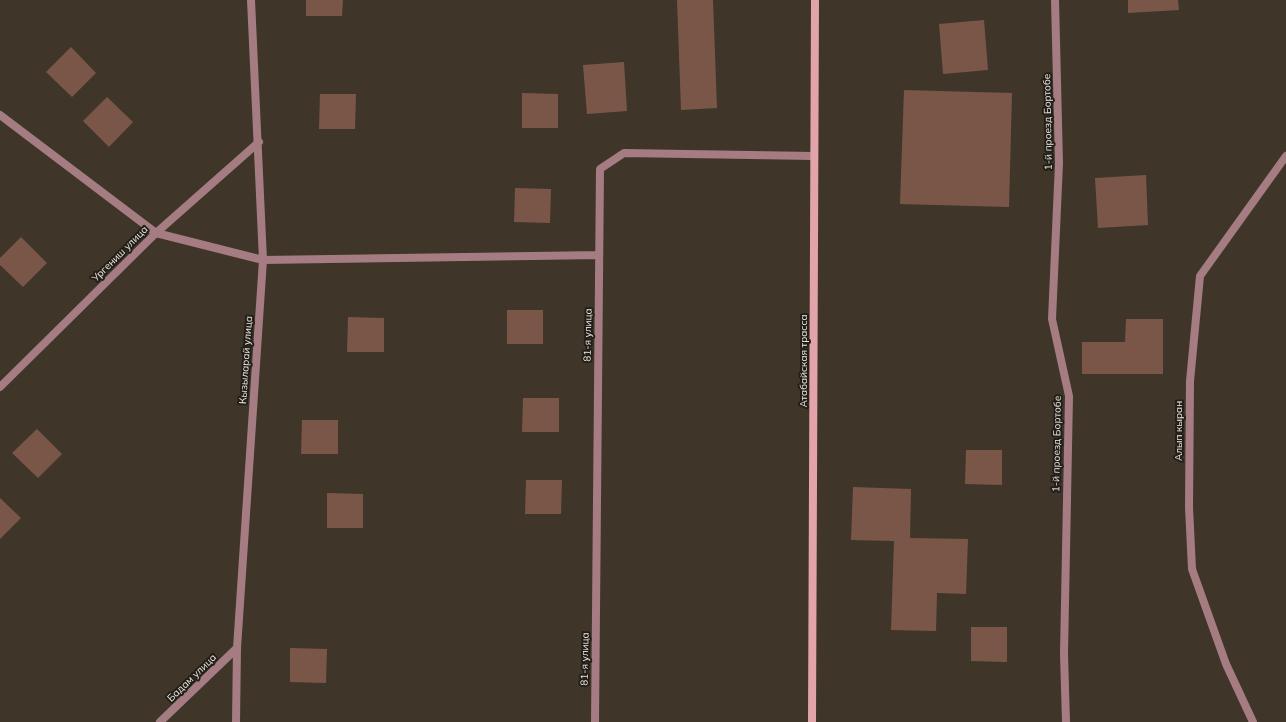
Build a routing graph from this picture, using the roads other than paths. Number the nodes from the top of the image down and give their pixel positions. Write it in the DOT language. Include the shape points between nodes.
graph roads {
  1 [pos="251,0"];
  2 [pos="815,0"];
  3 [pos="1055,0"];
  4 [pos="0,115"];
  5 [pos="259,142"];
  6 [pos="814,156"];
  7 [pos="1286,156"];
  8 [pos="156,233"];
  9 [pos="599,255"];
  10 [pos="263,260"];
  11 [pos="0,387"];
  12 [pos="237,648"];
  13 [pos="160,722"];
  14 [pos="236,722"];
  15 [pos="595,722"];
  16 [pos="812,722"];
  17 [pos="1066,722"];
  18 [pos="1252,722"];
  1 -- 5 [label="street, Кызыларай улица"];
  2 -- 6 [label="main road, Атабайская трасса"];
  3 -- 17 [label="street, 1-й проезд Бортобе" via="1059,163 1052,319 1069,396 1064,654"];
  4 -- 8 [label="street"];
  5 -- 8 [label="street, Ургениш улица"];
  5 -- 10 [label="street, Кызыларай улица"];
  6 -- 9 [label="street, 81-я улица" via="624,153 600,169"];
  6 -- 16 [label="main road, Атабайская трасса"];
  7 -- 18 [label="street, Алып кыран" via="1200,276 1190,381 1189,508 1192,569 1226,664"];
  8 -- 10 [label="street"];
  8 -- 11 [label="street, Ургениш улица"];
  9 -- 10 [label="street"];
  9 -- 15 [label="street, 81-я улица"];
  10 -- 12 [label="street, Кызыларай улица"];
  12 -- 13 [label="street, Бадам улица"];
  12 -- 14 [label="street, Кызыларай улица"];
}
